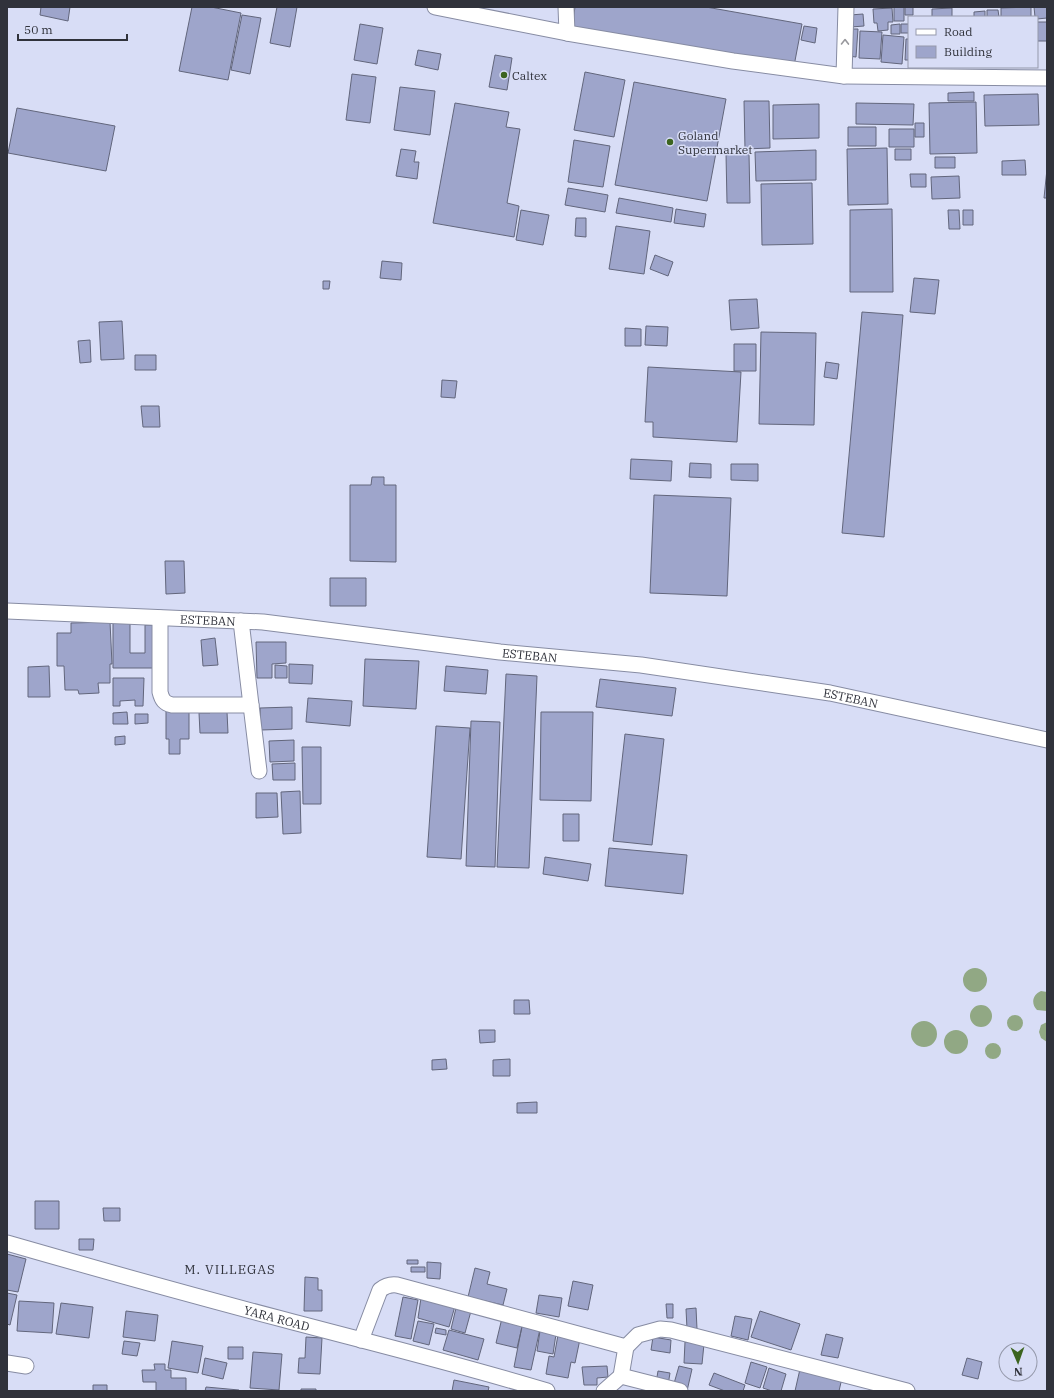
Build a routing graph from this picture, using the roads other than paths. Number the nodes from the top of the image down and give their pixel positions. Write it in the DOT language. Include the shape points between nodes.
graph roads {
  1 [pos="435,7"];
  2 [pos="566,7"];
  3 [pos="846,7"];
  4 [pos="567,33"];
  5 [pos="844,76"];
  6 [pos="1047,78"];
  7 [pos="7,611"];
  8 [pos="160,618"];
  9 [pos="241,621"];
  10 [pos="251,705"];
  11 [pos="1047,740"];
  12 [pos="259,771"];
  13 [pos="7,1242"];
  14 [pos="361,1340"];
  15 [pos="626,1346"];
  16 [pos="7,1364"];
  17 [pos="26,1366"];
  18 [pos="621,1376"];
  19 [pos="547,1391"];
  20 [pos="604,1391"];
  21 [pos="680,1391"];
  22 [pos="907,1391"];
  1 -- 4 [label="street"];
  2 -- 4 [label="street"];
  5 -- 3 [label="street, one-way"];
  4 -- 5 [label="street" via="733,61"];
  5 -- 6 [label="street"];
  7 -- 8 [label="street, ESTEBAN"];
  8 -- 9 [label="street, ESTEBAN"];
  8 -- 10 [label="street" via="162,700 172,706"];
  9 -- 10 [label="street"];
  9 -- 11 [label="street, ESTEBAN" via="500,652 641,665 830,693"];
  10 -- 12 [label="street"];
  13 -- 14 [label="street, YARA ROAD"];
  14 -- 15 [label="street" via="380,1290 391,1284"];
  14 -- 19 [label="street, YARA ROAD"];
  15 -- 18 [label="street"];
  15 -- 22 [label="street" via="638,1335 660,1329 671,1330"];
  16 -- 17 [label="street"];
  18 -- 20 [label="street"];
  18 -- 21 [label="street"];
}
